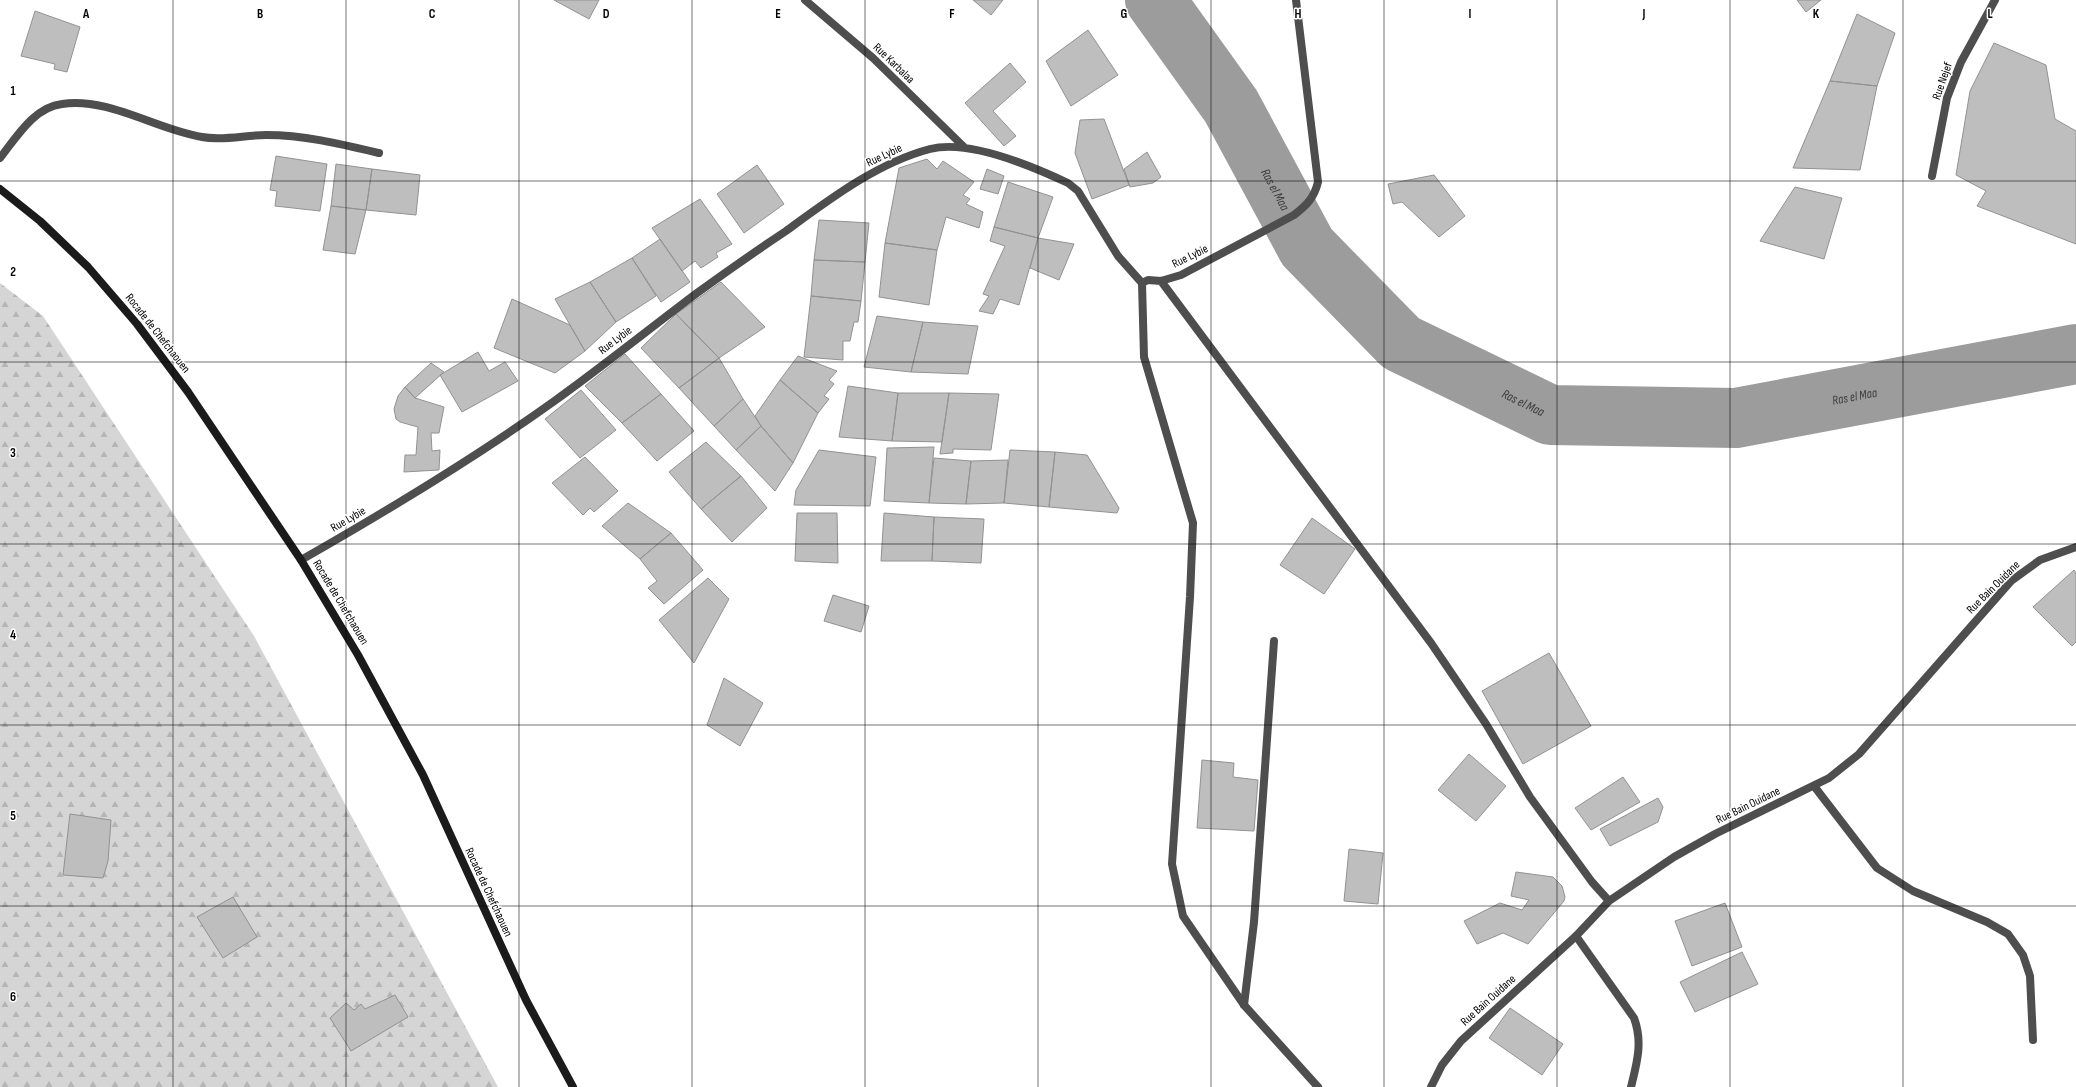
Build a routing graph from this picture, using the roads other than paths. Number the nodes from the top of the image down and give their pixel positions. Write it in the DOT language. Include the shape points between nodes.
graph roads {
  1 [pos="805,0"];
  2 [pos="1296,0"];
  3 [pos="1995,0"];
  4 [pos="964,147"];
  5 [pos="379,154"];
  6 [pos="0,158"];
  7 [pos="1932,176"];
  8 [pos="0,189"];
  9 [pos="1161,281"];
  10 [pos="1142,283"];
  11 [pos="2076,547"];
  12 [pos="301,560"];
  13 [pos="1274,641"];
  14 [pos="1814,786"];
  15 [pos="1609,901"];
  16 [pos="1576,936"];
  17 [pos="1244,1005"];
  18 [pos="2033,1040"];
  19 [pos="573,1087"];
  20 [pos="1318,1087"];
  21 [pos="1431,1087"];
  22 [pos="1631,1087"];
  1 -- 4 [label="street, Rue Karbalaa" via="873,58"];
  2 -- 9 [label="street, Rue Lybie" via="1318,182 1315,194 1307,205 1294,215 1181,275"];
  3 -- 7 [label="street, Rue Nejef" via="1961,62 1948,98"];
  4 -- 10 [label="street, Rue Lybie" via="990,153 1068,183 1078,191 1118,256"];
  4 -- 12 [label="street, Rue Lybie" via="932,148 901,159 865,177 697,293 553,402 411,496"];
  5 -- 6 [label="street" via="334,142 298,137 265,135 205,138 188,135 134,116 79,103 61,104 42,111 24,128"];
  8 -- 12 [label="main road, Rocade de Chefchaouen" via="40,221 88,267 137,324 188,392"];
  9 -- 10 [label="street, Rue Lybie" via="1148,280"];
  9 -- 15 [label="street" via="1432,643 1486,724 1530,797 1592,882"];
  10 -- 17 [label="street" via="1144,357 1193,523 1172,864 1183,916"];
  11 -- 14 [label="street, Rue Bain Ouidane" via="2040,560 2011,582 1859,754 1845,767"];
  12 -- 19 [label="main road, Rocade de Chefchaouen" via="358,655 422,775 526,1000"];
  13 -- 17 [label="street" via="1254,922"];
  14 -- 15 [label="street, Rue Bain Ouidane" via="1716,834"];
  14 -- 18 [label="street" via="1876,868 1913,891 2008,934 2023,955 2030,976"];
  15 -- 16 [label="street, Rue Bain Ouidane"];
  16 -- 21 [label="street, Rue Bain Ouidane" via="1461,1041 1442,1065"];
  16 -- 22 [label="street" via="1634,1018 1640,1044"];
  17 -- 20 [label="street"];
}
